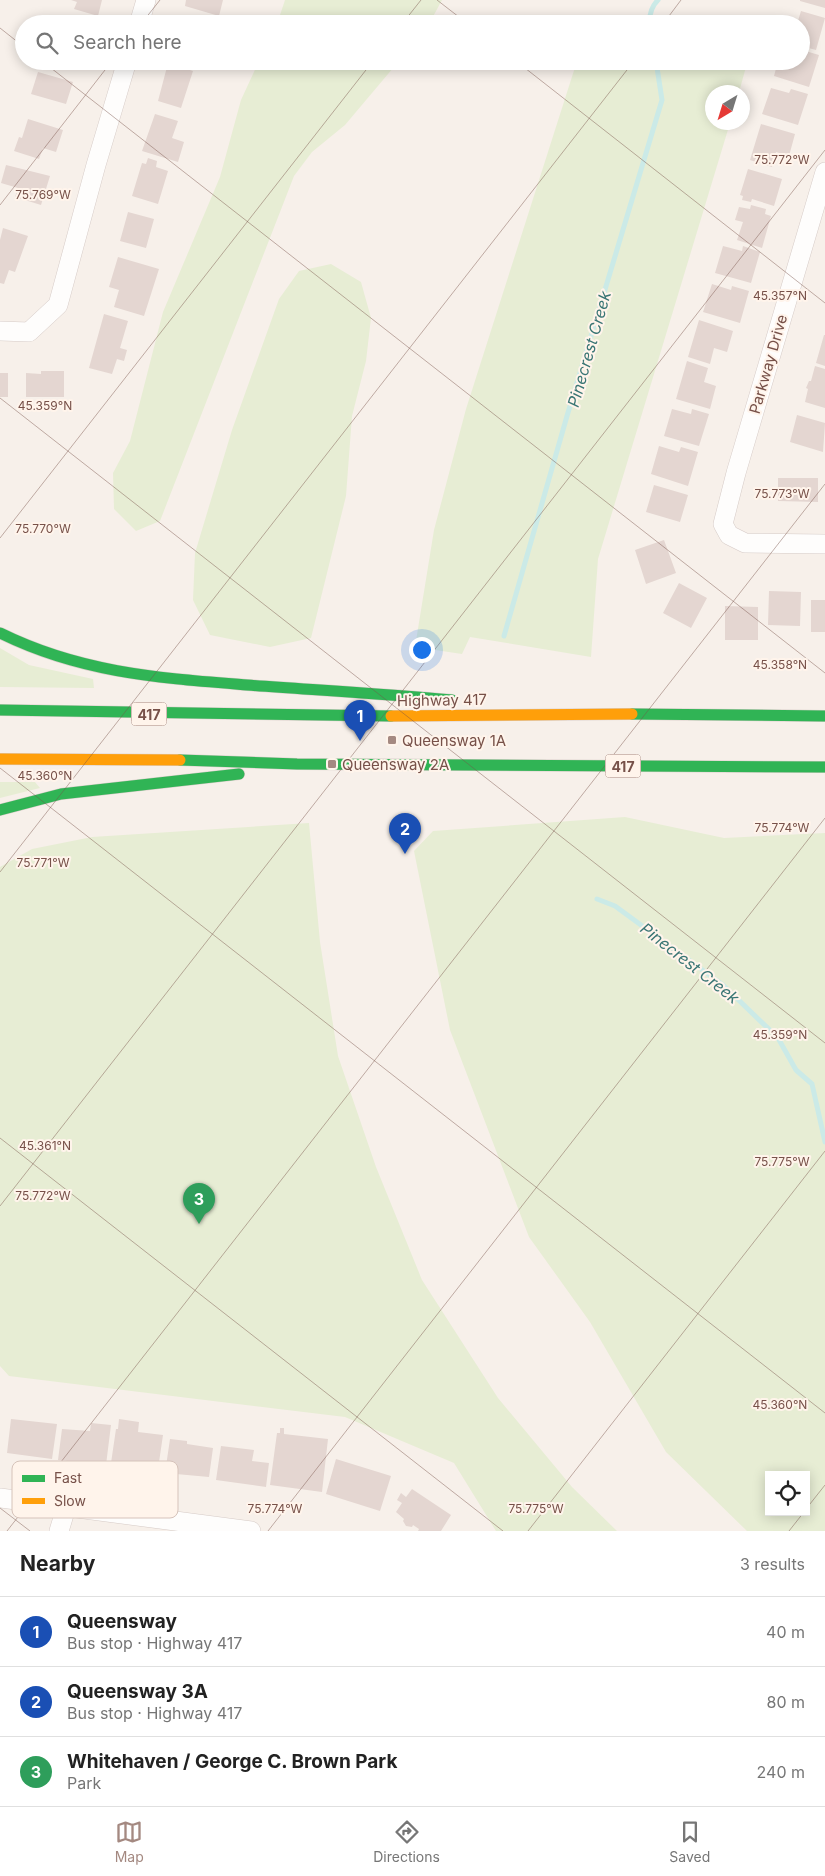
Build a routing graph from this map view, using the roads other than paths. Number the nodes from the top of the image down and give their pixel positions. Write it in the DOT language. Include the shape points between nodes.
graph roads {
  1 [pos="146,0"];
  2 [pos="142,15"];
  3 [pos="124,70"];
  4 [pos="825,172"];
  5 [pos="0,330"];
  6 [pos="825,544"];
  7 [pos="0,633"];
  8 [pos="461,701"];
  9 [pos="489,704"];
  10 [pos="0,710"];
  11 [pos="583,713"];
  12 [pos="825,716"];
  13 [pos="0,759"];
  14 [pos="297,764"];
  15 [pos="825,767"];
  16 [pos="0,810"];
  17 [pos="63,1518"];
  18 [pos="146,1518"];
  19 [pos="59,1531"];
  20 [pos="251,1531"];
  1 -- 2 [label="street"];
  3 -- 5 [label="street" via="58,305 29,332"];
  4 -- 6 [label="street, Parkway Drive" via="723,524 729,536 745,543"];
  7 -- 8 [label="highway" via="45,653 122,672"];
  9 -- 11 [label="highway"];
  10 -- 11 [label="highway, Highway 417 / 417" via="298,716"];
  11 -- 12 [label="highway, Highway 417 / 417"];
  13 -- 14 [label="highway, 417" via="213,760"];
  14 -- 15 [label="highway, 417"];
  14 -- 16 [label="highway" via="221,777 61,794"];
  17 -- 19 [label="street"];
  18 -- 20 [label="street"];
}
